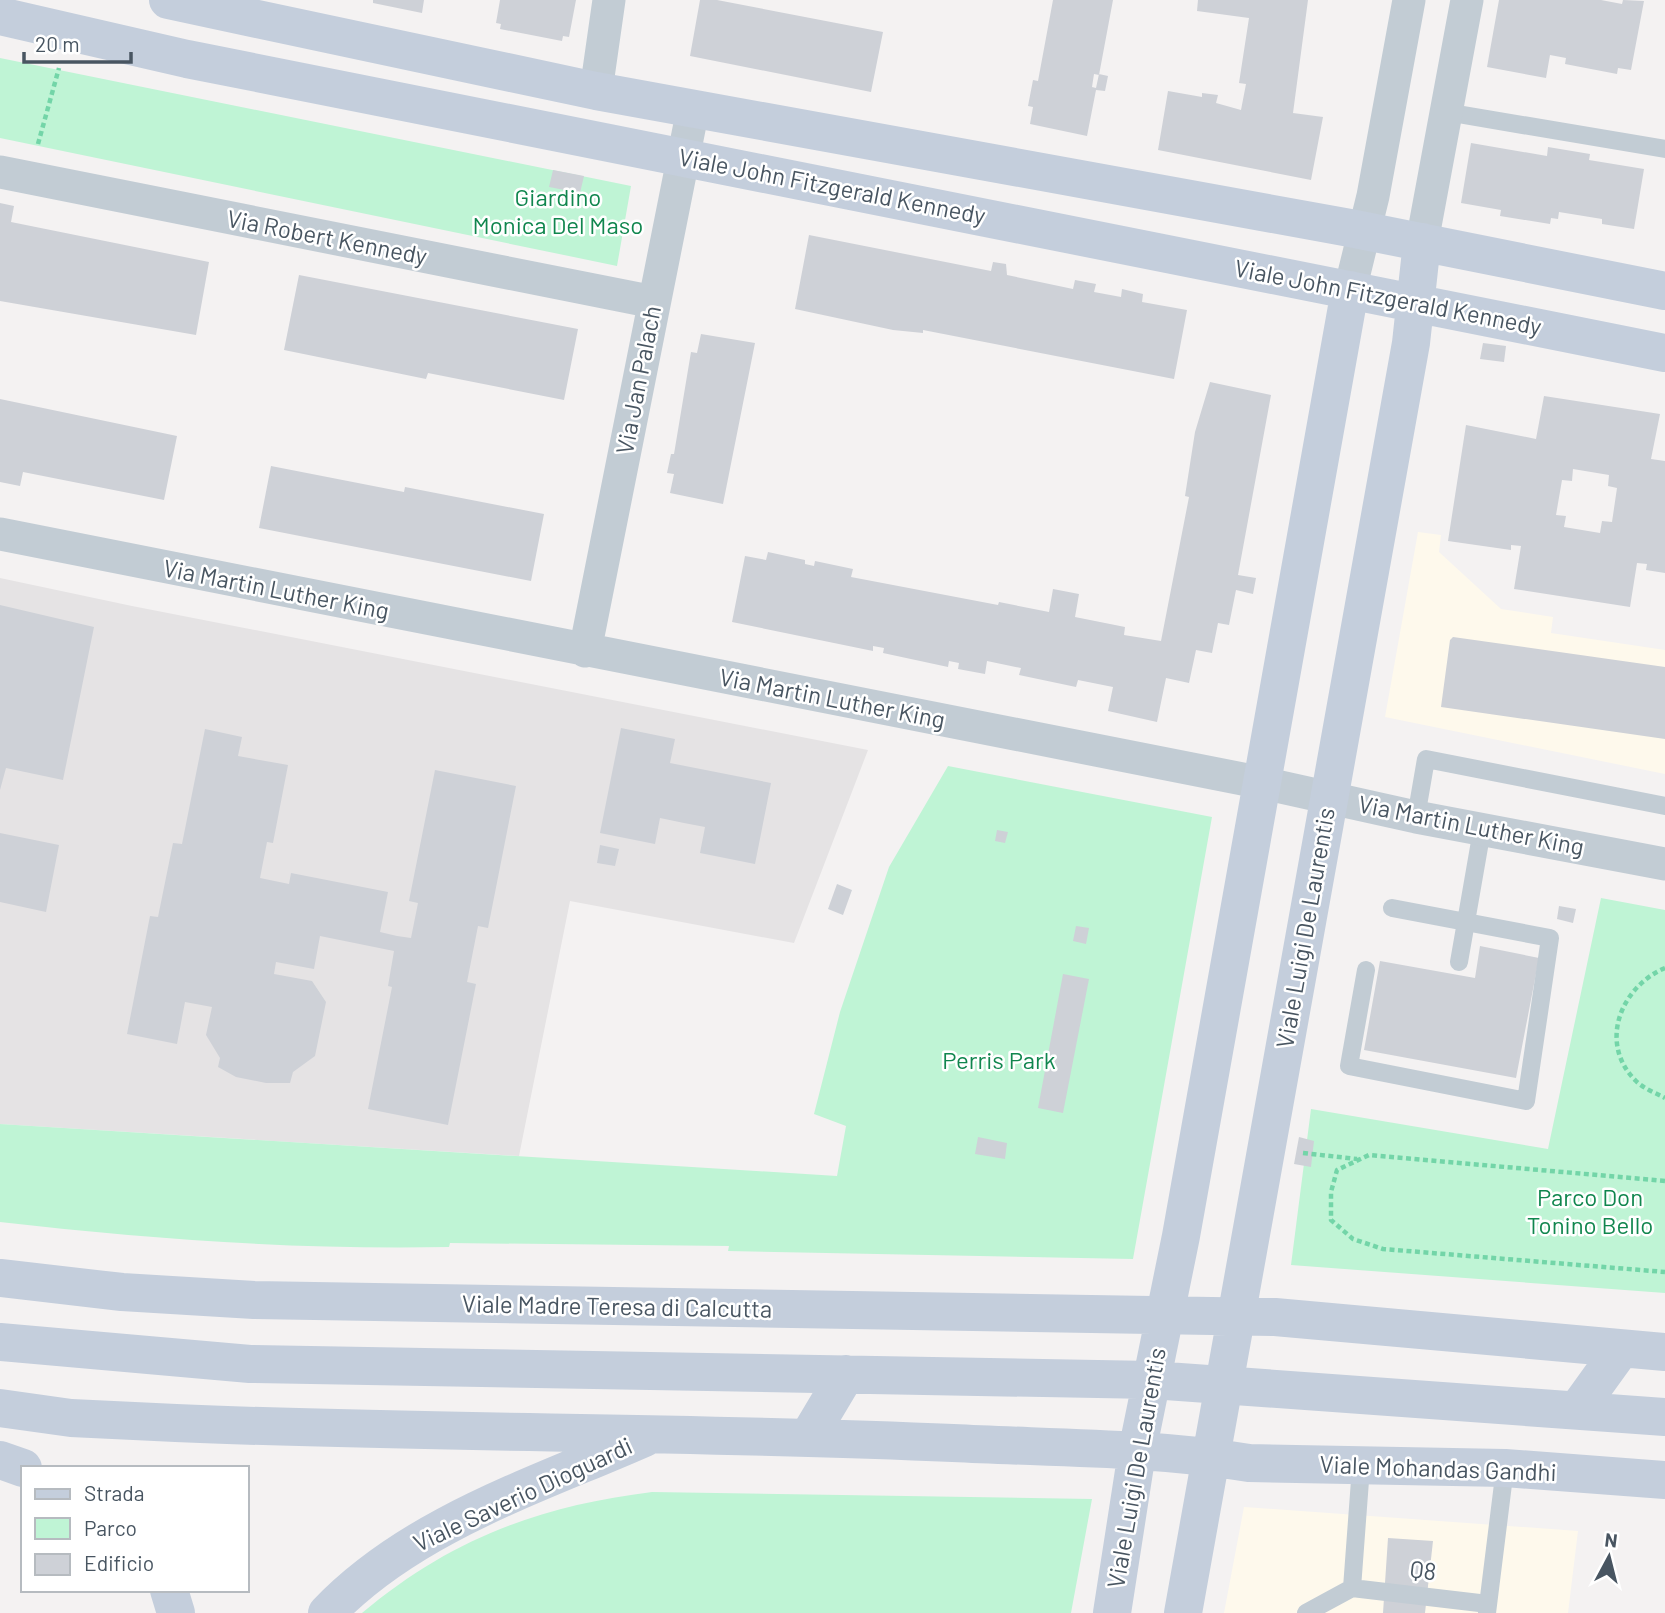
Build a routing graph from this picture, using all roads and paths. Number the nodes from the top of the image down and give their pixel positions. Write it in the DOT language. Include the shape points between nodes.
graph roads {
  1 [pos="169,0"];
  2 [pos="610,0"];
  3 [pos="1409,0"];
  4 [pos="1467,0"];
  5 [pos="0,16"];
  6 [pos="70,33"];
  7 [pos="596,91"];
  8 [pos="693,109"];
  9 [pos="1446,112"];
  10 [pos="1665,149"];
  11 [pos="683,157"];
  12 [pos="15,175"];
  13 [pos="1365,231"];
  14 [pos="1422,242"];
  15 [pos="1350,290"];
  16 [pos="1665,291"];
  17 [pos="654,302"];
  18 [pos="1417,303"];
  19 [pos="1665,353"];
  20 [pos="0,534"];
  21 [pos="586,651"];
  22 [pos="1263,783"];
  23 [pos="1330,798"];
  24 [pos="1665,806"];
  25 [pos="1416,817"];
  26 [pos="1482,830"];
  27 [pos="1665,864"];
  28 [pos="1392,908"];
  29 [pos="1467,921"];
  30 [pos="1459,962"];
  31 [pos="1665,968"];
  32 [pos="1367,970"];
  33 [pos="1665,1098"];
  34 [pos="1300,1152"];
  35 [pos="1358,1159"];
  36 [pos="1665,1181"];
  37 [pos="1665,1272"];
  38 [pos="0,1278"];
  39 [pos="1236,1316"];
  40 [pos="1164,1317"];
  41 [pos="0,1342"];
  42 [pos="1621,1349"];
  43 [pos="1665,1352"];
  44 [pos="846,1374"];
  45 [pos="1152,1380"];
  46 [pos="1222,1386"];
  47 [pos="0,1408"];
  48 [pos="1577,1410"];
  49 [pos="1665,1417"];
  50 [pos="657,1433"];
  51 [pos="809,1437"];
  52 [pos="1138,1452"];
  53 [pos="1210,1457"];
  54 [pos="0,1460"];
  55 [pos="21,1467"];
  56 [pos="1361,1467"];
  57 [pos="1504,1468"];
  58 [pos="1665,1480"];
  59 [pos="1352,1588"];
  60 [pos="170,1592"];
  61 [pos="1488,1608"];
  62 [pos="1188,1612"];
  63 [pos="176,1613"];
  64 [pos="327,1613"];
  65 [pos="1112,1613"];
  66 [pos="1306,1613"];
  1 -- 7 [label="main road, Viale John Fitzgerald Kennedy"];
  2 -- 7 [label="street"];
  3 -- 13 [label="street"];
  4 -- 9 [label="street"];
  5 -- 6 [label="main road, Viale John Fitzgerald Kennedy"];
  6 -- 11 [label="main road, Viale John Fitzgerald Kennedy"];
  6 -- 12 [label="path"];
  7 -- 8 [label="main road, Viale John Fitzgerald Kennedy"];
  8 -- 11 [label="street, Via Jan Palach"];
  8 -- 13 [label="main road, Viale John Fitzgerald Kennedy"];
  9 -- 10 [label="lane"];
  9 -- 14 [label="street"];
  11 -- 15 [label="main road, Viale John Fitzgerald Kennedy"];
  11 -- 17 [label="street, Via Jan Palach"];
  12 -- 17 [label="street, Via Robert Kennedy"];
  13 -- 14 [label="main road, Viale John Fitzgerald Kennedy"];
  13 -- 15 [label="street"];
  14 -- 16 [label="main road, Viale John Fitzgerald Kennedy"];
  14 -- 18 [label="main road, Viale Luigi De Laurentis"];
  15 -- 18 [label="main road, Viale John Fitzgerald Kennedy"];
  15 -- 22 [label="main road, Viale Luigi De Laurentis"];
  17 -- 21 [label="street, Via Jan Palach"];
  18 -- 19 [label="main road, Viale John Fitzgerald Kennedy"];
  18 -- 23 [label="main road, Viale Luigi De Laurentis"];
  20 -- 21 [label="street, Via Martin Luther King"];
  21 -- 22 [label="street, Via Martin Luther King"];
  22 -- 23 [label="street, Via Martin Luther King"];
  22 -- 40 [label="main road, Viale Luigi De Laurentis"];
  23 -- 25 [label="street, Via Martin Luther King"];
  23 -- 39 [label="main road, Viale Luigi De Laurentis"];
  24 -- 25 [label="lane" via="1426,759"];
  25 -- 26 [label="street, Via Martin Luther King"];
  26 -- 27 [label="street, Via Martin Luther King"];
  26 -- 29 [label="lane"];
  28 -- 29 [label="lane"];
  29 -- 30 [label="lane"];
  29 -- 32 [label="lane" via="1550,938 1526,1101 1349,1066"];
  31 -- 33 [label="path" via="1627,997 1619,1013 1618,1037 1627,1070 1638,1083"];
  34 -- 35 [label="path"];
  35 -- 36 [label="path" via="1369,1155"];
  35 -- 37 [label="path" via="1337,1170 1331,1192 1331,1220 1353,1239 1383,1248"];
  38 -- 40 [label="main road, Viale Madre Teresa di Calcutta" via="254,1300"];
  39 -- 40 [label="main road, Viale Madre Teresa di Calcutta"];
  39 -- 42 [label="main road"];
  39 -- 46 [label="main road, Viale Luigi De Laurentis"];
  40 -- 45 [label="main road, Viale Luigi De Laurentis"];
  41 -- 44 [label="main road" via="250,1364"];
  42 -- 43 [label="main road"];
  42 -- 48 [label="main road"];
  44 -- 45 [label="main road"];
  44 -- 51 [label="main road"];
  45 -- 46 [label="main road"];
  45 -- 52 [label="main road, Viale Luigi De Laurentis"];
  46 -- 48 [label="main road"];
  46 -- 53 [label="main road, Viale Luigi De Laurentis"];
  47 -- 50 [label="main road" via="71,1418 299,1428"];
  48 -- 49 [label="main road"];
  50 -- 51 [label="main road"];
  50 -- 64 [label="main road, Viale Saverio Dioguardi" via="418,1541 351,1588"];
  51 -- 52 [label="main road"];
  52 -- 53 [label="main road"];
  52 -- 65 [label="main road, Viale Luigi De Laurentis"];
  53 -- 56 [label="main road, Viale Mohandas Gandhi"];
  53 -- 62 [label="main road, Viale Luigi De Laurentis"];
  54 -- 55 [label="main road"];
  56 -- 57 [label="main road, Viale Mohandas Gandhi"];
  56 -- 59 [label="lane"];
  57 -- 58 [label="main road, Viale Mohandas Gandhi"];
  57 -- 61 [label="lane, Q8"];
  59 -- 61 [label="lane, Q8"];
  59 -- 66 [label="lane"];
  60 -- 63 [label="main road"];
}
